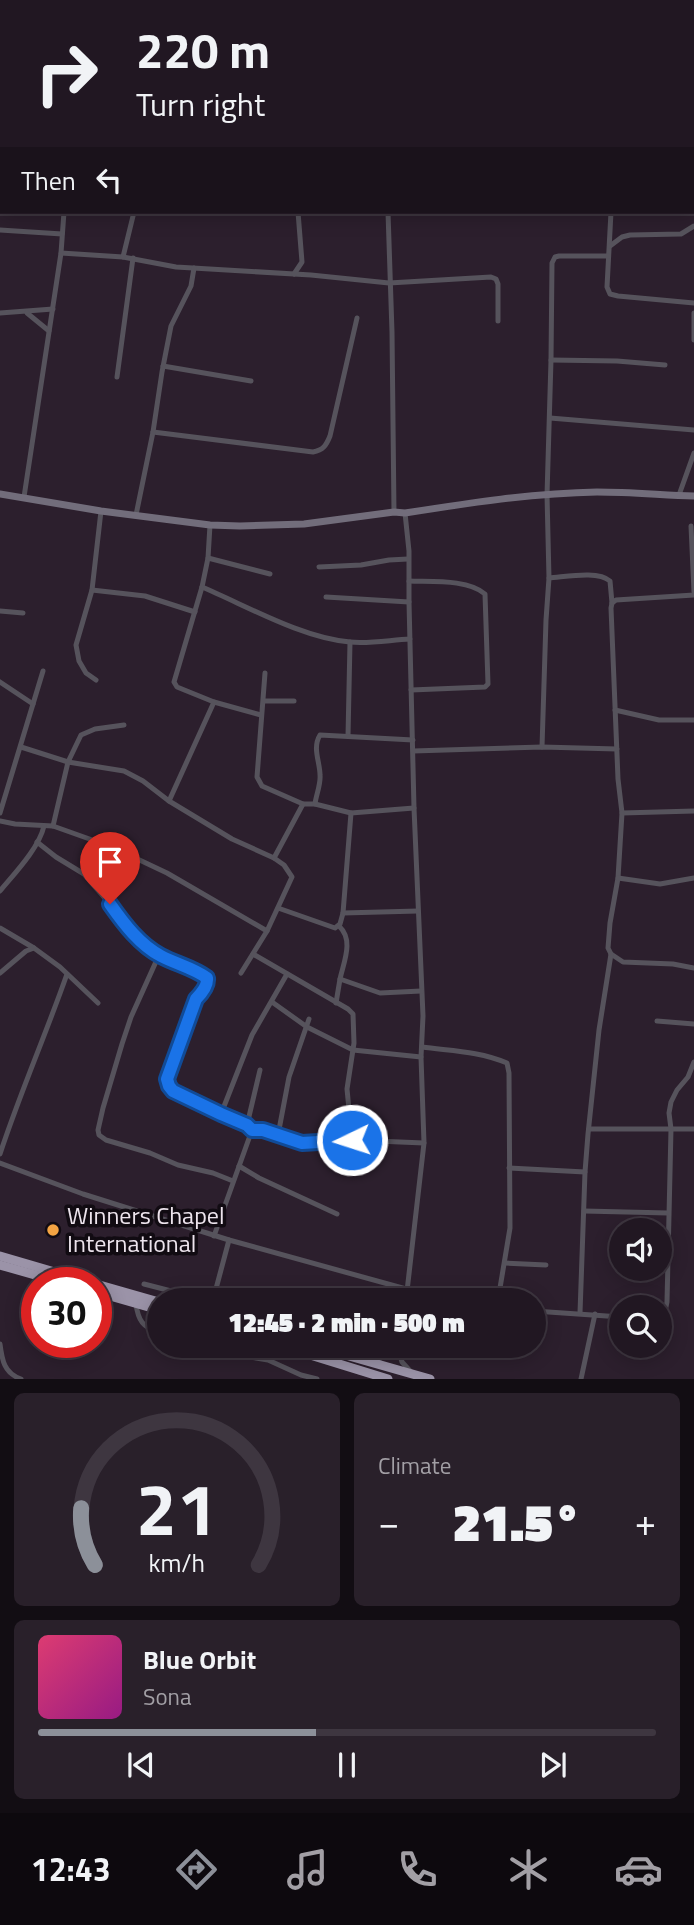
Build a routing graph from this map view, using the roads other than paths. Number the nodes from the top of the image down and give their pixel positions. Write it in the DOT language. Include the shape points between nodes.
graph roads {
  1 [pos="223,0"];
  2 [pos="239,0"];
  3 [pos="64,214"];
  4 [pos="134,214"];
  5 [pos="298,214"];
  6 [pos="388,214"];
  7 [pos="611,214"];
  8 [pos="694,226"];
  9 [pos="0,230"];
  10 [pos="62,234"];
  11 [pos="610,246"];
  12 [pos="61,253"];
  13 [pos="608,256"];
  14 [pos="123,257"];
  15 [pos="133,258"];
  16 [pos="302,262"];
  17 [pos="194,268"];
  18 [pos="293,274"];
  19 [pos="311,275"];
  20 [pos="389,284"];
  21 [pos="694,303"];
  22 [pos="52,309"];
  23 [pos="26,312"];
  24 [pos="0,313"];
  25 [pos="694,313"];
  26 [pos="356,318"];
  27 [pos="498,321"];
  28 [pos="49,331"];
  29 [pos="694,340"];
  30 [pos="551,360"];
  31 [pos="665,365"];
  32 [pos="163,366"];
  33 [pos="117,376"];
  34 [pos="251,382"];
  35 [pos="550,418"];
  36 [pos="694,430"];
  37 [pos="153,432"];
  38 [pos="694,453"];
  39 [pos="0,494"];
  40 [pos="547,495"];
  41 [pos="679,495"];
  42 [pos="694,496"];
  43 [pos="24,498"];
  44 [pos="101,511"];
  45 [pos="394,512"];
  46 [pos="405,513"];
  47 [pos="135,514"];
  48 [pos="210,525"];
  49 [pos="691,526"];
  50 [pos="208,558"];
  51 [pos="408,559"];
  52 [pos="319,567"];
  53 [pos="270,574"];
  54 [pos="549,578"];
  55 [pos="409,581"];
  56 [pos="202,587"];
  57 [pos="92,590"];
  58 [pos="694,594"];
  59 [pos="326,597"];
  60 [pos="408,602"];
  61 [pos="612,603"];
  62 [pos="0,611"];
  63 [pos="195,612"];
  64 [pos="23,613"];
  65 [pos="410,639"];
  66 [pos="350,642"];
  67 [pos="43,671"];
  68 [pos="265,673"];
  69 [pos="96,680"];
  70 [pos="0,682"];
  71 [pos="411,690"];
  72 [pos="264,701"];
  73 [pos="294,701"];
  74 [pos="214,702"];
  75 [pos="33,704"];
  76 [pos="615,710"];
  77 [pos="261,715"];
  78 [pos="694,720"];
  79 [pos="124,725"];
  80 [pos="348,736"];
  81 [pos="413,740"];
  82 [pos="21,747"];
  83 [pos="542,747"];
  84 [pos="617,749"];
  85 [pos="413,751"];
  86 [pos="68,762"];
  87 [pos="169,801"];
  88 [pos="303,804"];
  89 [pos="314,804"];
  90 [pos="414,808"];
  91 [pos="694,811"];
  92 [pos="0,813"];
  93 [pos="351,813"];
  94 [pos="622,813"];
  95 [pos="0,821"];
  96 [pos="44,826"];
  97 [pos="53,827"];
  98 [pos="37,842"];
  99 [pos="274,858"];
  100 [pos="618,878"];
  101 [pos="694,878"];
  102 [pos="0,891"];
  103 [pos="278,908"];
  104 [pos="418,911"];
  105 [pos="343,913"];
  106 [pos="339,926"];
  107 [pos="0,928"];
  108 [pos="267,931"];
  109 [pos="34,948"];
  110 [pos="253,954"];
  111 [pos="611,954"];
  112 [pos="159,955"];
  113 [pos="694,968"];
  114 [pos="0,973"];
  115 [pos="241,973"];
  116 [pos="67,974"];
  117 [pos="287,974"];
  118 [pos="340,979"];
  119 [pos="421,991"];
  120 [pos="272,1002"];
  121 [pos="98,1003"];
  122 [pos="336,1003"];
  123 [pos="309,1019"];
  124 [pos="657,1021"];
  125 [pos="694,1024"];
  126 [pos="307,1027"];
  127 [pos="422,1047"];
  128 [pos="353,1050"];
  129 [pos="421,1057"];
  130 [pos="694,1062"];
  131 [pos="260,1070"];
  132 [pos="221,1114"];
  133 [pos="247,1125"];
  134 [pos="589,1129"];
  135 [pos="671,1129"];
  136 [pos="694,1129"];
  137 [pos="252,1130"];
  138 [pos="278,1135"];
  139 [pos="352,1140"];
  140 [pos="424,1143"];
  141 [pos="0,1154"];
  142 [pos="0,1163"];
  143 [pos="239,1166"];
  144 [pos="509,1168"];
  145 [pos="585,1172"];
  146 [pos="233,1181"];
  147 [pos="584,1211"];
  148 [pos="668,1213"];
  149 [pos="337,1214"];
  150 [pos="214,1236"];
  151 [pos="229,1240"];
  152 [pos="0,1256"];
  153 [pos="505,1263"];
  154 [pos="0,1265"];
  155 [pos="546,1265"];
  156 [pos="38,1267"];
  157 [pos="21,1271"];
  158 [pos="144,1284"];
  159 [pos="112,1288"];
  160 [pos="159,1288"];
  161 [pos="216,1288"];
  162 [pos="401,1288"];
  163 [pos="408,1288"];
  164 [pos="500,1288"];
  165 [pos="667,1295"];
  166 [pos="112,1297"];
  167 [pos="147,1298"];
  168 [pos="136,1304"];
  169 [pos="147,1307"];
  170 [pos="546,1312"];
  171 [pos="580,1313"];
  172 [pos="595,1314"];
  173 [pos="609,1316"];
  174 [pos="147,1327"];
  175 [pos="0,1344"];
  176 [pos="256,1358"];
  177 [pos="315,1358"];
  178 [pos="356,1358"];
  179 [pos="383,1358"];
  180 [pos="400,1358"];
  181 [pos="370,1362"];
  182 [pos="413,1374"];
  183 [pos="362,1375"];
  184 [pos="21,1379"];
  185 [pos="317,1379"];
  186 [pos="388,1379"];
  187 [pos="430,1379"];
  188 [pos="581,1379"];
  1 -- 2 [label="street"];
  3 -- 10 [label="street"];
  4 -- 14 [label="street"];
  5 -- 16 [label="street"];
  6 -- 20 [label="street"];
  7 -- 11 [label="street"];
  8 -- 11 [label="street" via="681,234 630,235"];
  9 -- 10 [label="street"];
  10 -- 12 [label="street"];
  11 -- 13 [label="street"];
  12 -- 14 [label="street"];
  12 -- 22 [label="street"];
  13 -- 21 [label="street" via="610,294"];
  13 -- 30 [label="street" via="559,256 553,260"];
  14 -- 15 [label="street"];
  15 -- 17 [label="street"];
  15 -- 33 [label="street"];
  16 -- 18 [label="street"];
  16 -- 19 [label="street"];
  17 -- 18 [label="street"];
  17 -- 32 [label="street" via="191,286 171,326"];
  18 -- 19 [label="street"];
  19 -- 20 [label="street"];
  20 -- 27 [label="street" via="491,277 498,284"];
  20 -- 45 [label="street"];
  22 -- 23 [label="street"];
  22 -- 28 [label="street"];
  23 -- 24 [label="street"];
  23 -- 28 [label="street"];
  25 -- 29 [label="street"];
  26 -- 37 [label="street" via="330,436 320,450"];
  28 -- 43 [label="street"];
  30 -- 31 [label="street"];
  30 -- 35 [label="street"];
  32 -- 34 [label="street"];
  32 -- 37 [label="street"];
  35 -- 36 [label="street"];
  35 -- 40 [label="street"];
  37 -- 47 [label="street"];
  38 -- 41 [label="street"];
  39 -- 43 [label="street"];
  40 -- 41 [label="street"];
  40 -- 46 [label="street"];
  40 -- 54 [label="street"];
  41 -- 42 [label="street"];
  43 -- 44 [label="street"];
  44 -- 47 [label="street"];
  44 -- 57 [label="street"];
  45 -- 46 [label="street"];
  45 -- 48 [label="street" via="304,524"];
  46 -- 51 [label="street"];
  47 -- 48 [label="street"];
  48 -- 50 [label="street"];
  49 -- 58 [label="street"];
  50 -- 53 [label="street"];
  50 -- 56 [label="street"];
  51 -- 52 [label="street"];
  51 -- 55 [label="street"];
  54 -- 61 [label="street" via="603,576 610,581"];
  54 -- 83 [label="street"];
  55 -- 60 [label="street"];
  55 -- 71 [label="street" via="455,583 485,594 488,684"];
  56 -- 63 [label="street"];
  56 -- 66 [label="street" via="275,620"];
  57 -- 63 [label="street" via="145,596"];
  57 -- 69 [label="street" via="76,645 86,673"];
  58 -- 61 [label="street"];
  59 -- 60 [label="street"];
  60 -- 65 [label="street"];
  61 -- 76 [label="street"];
  62 -- 64 [label="street"];
  63 -- 74 [label="street" via="174,682"];
  65 -- 66 [label="street"];
  65 -- 71 [label="street"];
  66 -- 80 [label="street"];
  67 -- 75 [label="street"];
  68 -- 72 [label="street"];
  70 -- 75 [label="street"];
  71 -- 81 [label="street"];
  72 -- 73 [label="street"];
  72 -- 77 [label="street"];
  74 -- 77 [label="street"];
  74 -- 87 [label="street"];
  75 -- 82 [label="street"];
  76 -- 78 [label="street" via="659,720"];
  76 -- 84 [label="street"];
  77 -- 88 [label="street" via="258,782"];
  79 -- 86 [label="street" via="81,735"];
  80 -- 81 [label="street"];
  80 -- 89 [label="street" via="324,734 317,739 320,776"];
  81 -- 85 [label="street"];
  82 -- 86 [label="street"];
  82 -- 92 [label="street"];
  83 -- 84 [label="street"];
  83 -- 85 [label="street"];
  84 -- 94 [label="street"];
  85 -- 90 [label="street"];
  86 -- 87 [label="street" via="124,771"];
  86 -- 97 [label="street"];
  87 -- 99 [label="street"];
  88 -- 89 [label="street"];
  88 -- 99 [label="street"];
  89 -- 93 [label="street"];
  90 -- 93 [label="street"];
  90 -- 104 [label="street"];
  91 -- 94 [label="street"];
  93 -- 105 [label="street"];
  94 -- 100 [label="street"];
  95 -- 96 [label="street"];
  96 -- 97 [label="street"];
  96 -- 98 [label="street"];
  97 -- 108 [label="street" via="112,847 167,873"];
  98 -- 102 [label="street"];
  98 -- 112 [label="street" via="84,874 142,942"];
  99 -- 103 [label="street" via="292,877"];
  100 -- 101 [label="street" via="660,884"];
  100 -- 111 [label="street" via="610,923"];
  103 -- 106 [label="street"];
  103 -- 108 [label="street"];
  104 -- 105 [label="street"];
  104 -- 119 [label="street"];
  105 -- 106 [label="street"];
  106 -- 118 [label="street" via="348,942"];
  107 -- 109 [label="street"];
  108 -- 110 [label="street"];
  109 -- 114 [label="street"];
  109 -- 116 [label="street"];
  110 -- 115 [label="street"];
  110 -- 117 [label="street"];
  111 -- 113 [label="street" via="623,962"];
  111 -- 134 [label="street"];
  112 -- 132 [label="street" via="208,981 196,999 167,1079 169,1086"];
  112 -- 146 [label="street" via="125,1035 99,1135"];
  116 -- 121 [label="street"];
  116 -- 141 [label="street"];
  117 -- 120 [label="street"];
  117 -- 122 [label="street"];
  118 -- 119 [label="street" via="380,993"];
  118 -- 122 [label="street"];
  119 -- 127 [label="street"];
  120 -- 126 [label="street"];
  120 -- 132 [label="street" via="252,1035"];
  122 -- 128 [label="street" via="354,1014"];
  123 -- 126 [label="street"];
  124 -- 125 [label="street"];
  126 -- 128 [label="street"];
  126 -- 138 [label="street" via="289,1077"];
  127 -- 129 [label="street"];
  127 -- 144 [label="street" via="463,1051 507,1063"];
  128 -- 129 [label="street"];
  128 -- 139 [label="street" via="347,1089"];
  129 -- 140 [label="street"];
  130 -- 135 [label="street" via="671,1102"];
  131 -- 133 [label="street"];
  132 -- 133 [label="street"];
  133 -- 137 [label="street"];
  134 -- 135 [label="street"];
  134 -- 145 [label="street"];
  135 -- 136 [label="street"];
  135 -- 148 [label="street"];
  137 -- 138 [label="street"];
  137 -- 143 [label="street"];
  138 -- 139 [label="street" via="302,1143"];
  139 -- 140 [label="street"];
  140 -- 163 [label="street"];
  142 -- 150 [label="street"];
  143 -- 146 [label="street"];
  143 -- 149 [label="street"];
  144 -- 145 [label="street"];
  144 -- 153 [label="street" via="510,1228"];
  145 -- 147 [label="street"];
  146 -- 150 [label="street"];
  147 -- 148 [label="street"];
  147 -- 171 [label="street"];
  148 -- 165 [label="street"];
  150 -- 151 [label="street"];
  151 -- 161 [label="street"];
  151 -- 162 [label="street"];
  152 -- 156 [label="highway"];
  153 -- 155 [label="street"];
  153 -- 164 [label="street"];
  154 -- 157 [label="highway"];
  158 -- 160 [label="street"];
  159 -- 167 [label="highway"];
  166 -- 168 [label="highway"];
  168 -- 169 [label="highway"];
  168 -- 174 [label="street" via="139,1321"];
  170 -- 171 [label="street"];
  171 -- 172 [label="street"];
  172 -- 173 [label="street"];
  172 -- 188 [label="street"];
  175 -- 184 [label="street" via="4,1367"];
  176 -- 185 [label="street"];
  177 -- 183 [label="highway"];
  178 -- 181 [label="highway"];
  179 -- 181 [label="street"];
  180 -- 182 [label="street"];
  181 -- 182 [label="highway"];
  182 -- 187 [label="highway"];
  183 -- 186 [label="highway"];
}
